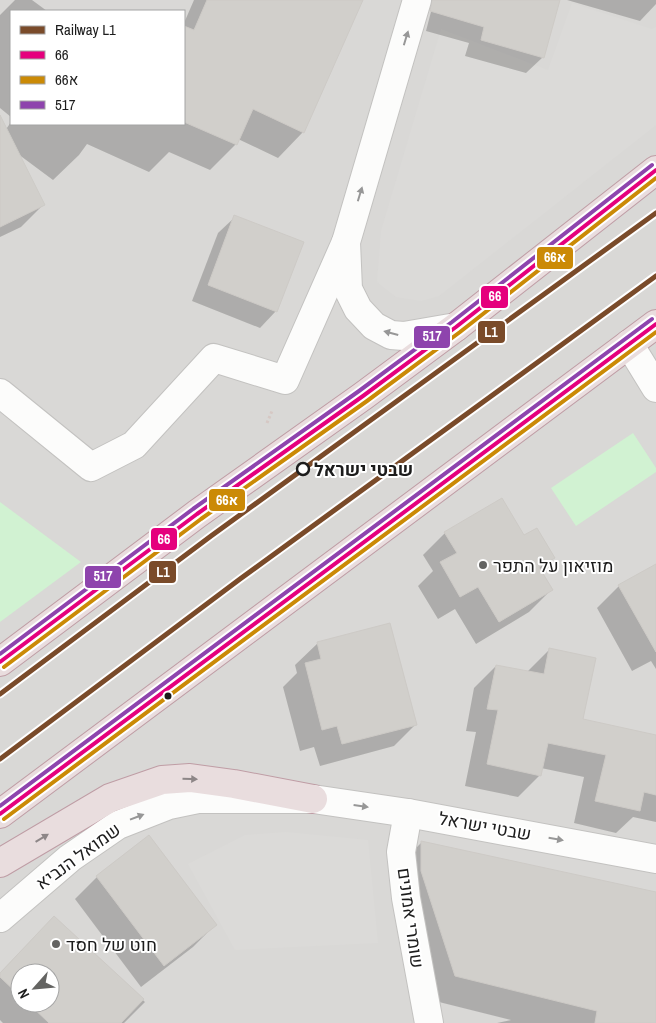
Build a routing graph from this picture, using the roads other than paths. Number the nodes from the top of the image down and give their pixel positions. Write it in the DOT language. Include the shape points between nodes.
graph roads {
  1 [pos="417,0"];
  2 [pos="656,170"];
  3 [pos="346,242"];
  4 [pos="656,324"];
  5 [pos="456,327"];
  6 [pos="629,344"];
  7 [pos="656,388"];
  8 [pos="0,393"];
  9 [pos="0,662"];
  10 [pos="313,799"];
  11 [pos="408,813"];
  12 [pos="0,814"];
  13 [pos="656,859"];
  14 [pos="0,863"];
  15 [pos="0,918"];
  16 [pos="429,1023"];
  3 -- 1 [label="street, one-way"];
  2 -- 5 [label="highway"];
  5 -- 3 [label="street, one-way" via="404,336 390,335 374,326 358,309 348,289"];
  3 -- 8 [label="street" via="285,380 214,358 134,445 91,467"];
  4 -- 6 [label="highway"];
  5 -- 9 [label="highway" via="197,514"];
  6 -- 7 [label="street"];
  6 -- 12 [label="highway"];
  10 -- 11 [label="street, שבטי ישראל, one-way"];
  14 -- 10 [label="highway, one-way" via="110,798 162,780 190,778"];
  15 -- 10 [label="street, שמואל הנביא, one-way" via="70,858 118,825 168,805 198,799"];
  11 -- 13 [label="street, שבטי ישראל, one-way"];
  11 -- 16 [label="street, שומרי אמונים" via="401,852"];
}
